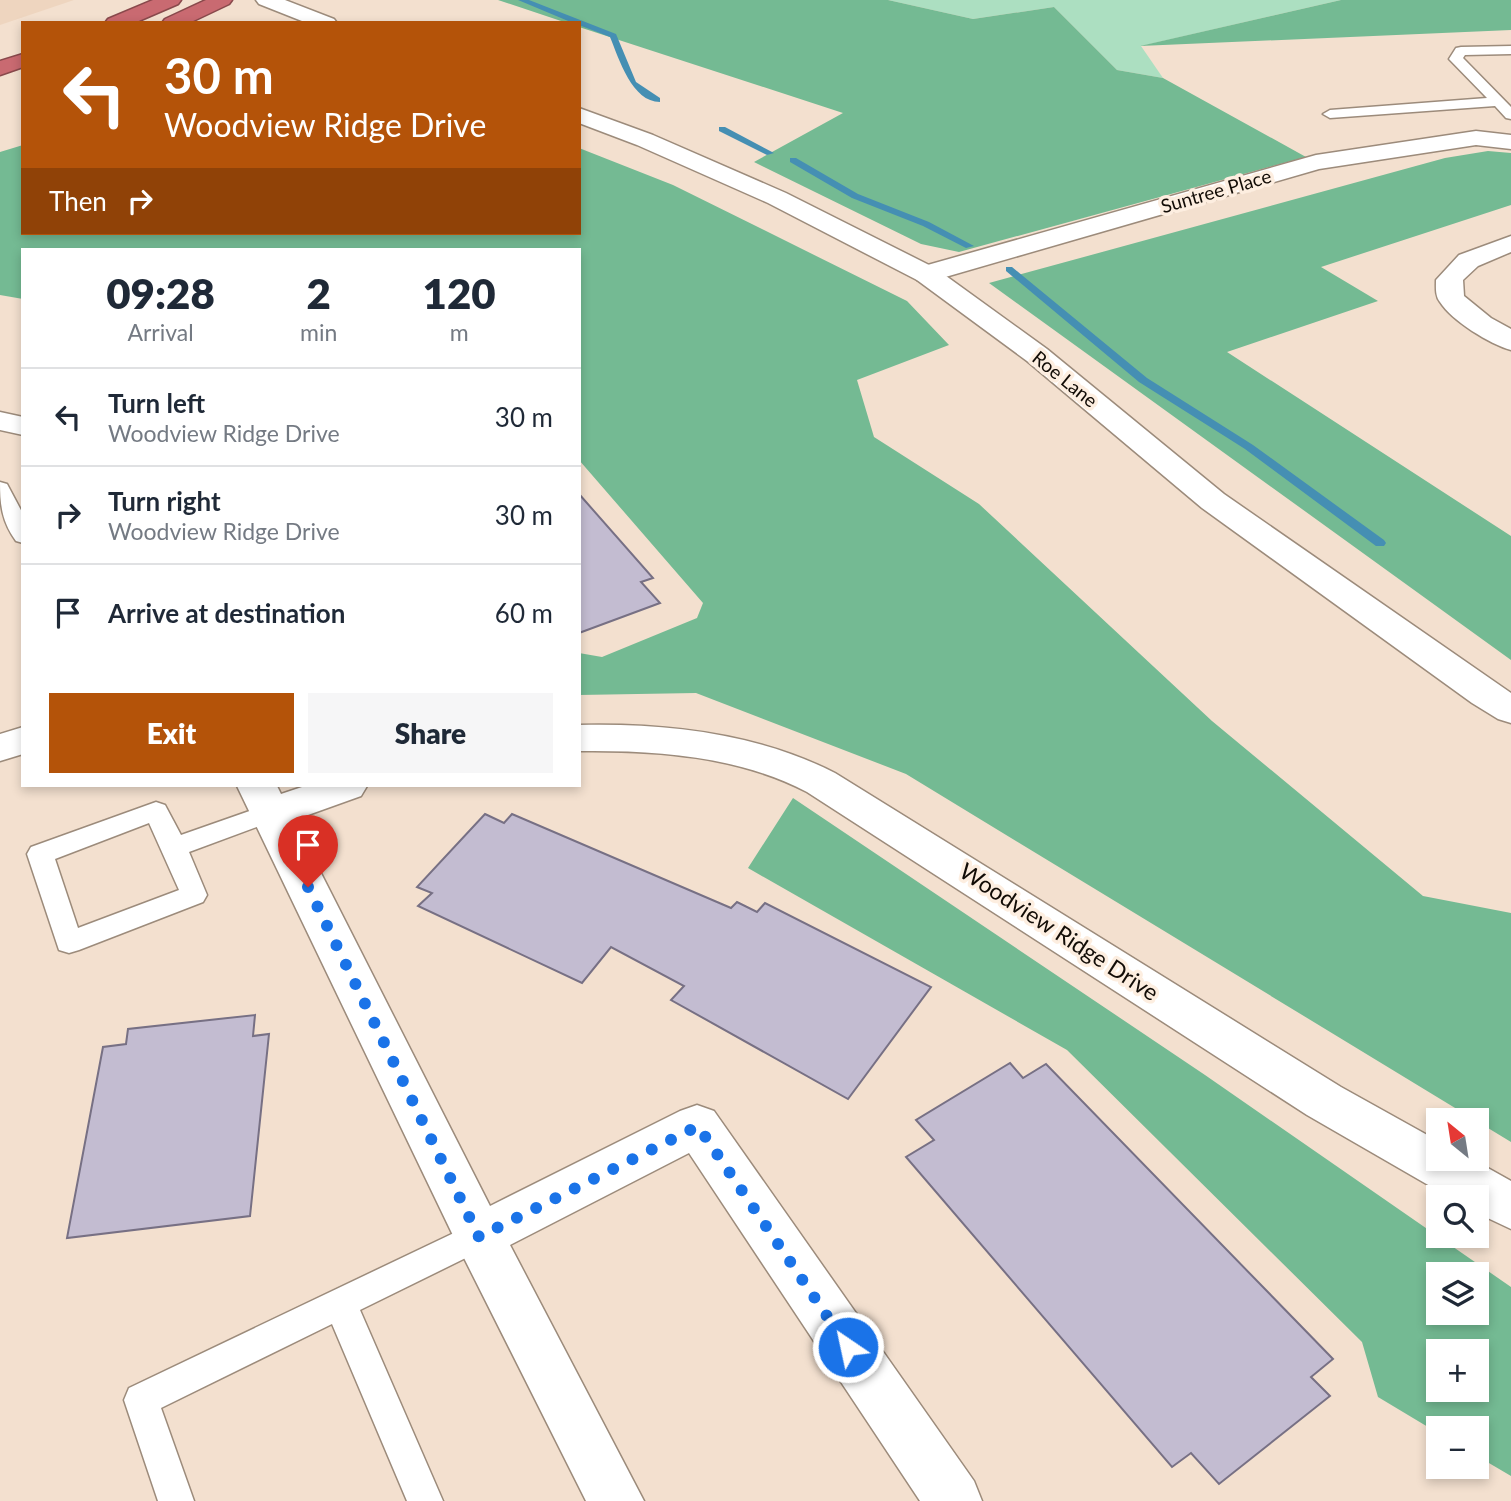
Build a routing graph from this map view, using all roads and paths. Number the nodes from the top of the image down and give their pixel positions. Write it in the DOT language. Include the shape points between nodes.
graph roads {
  1 [pos="171,0"];
  2 [pos="222,0"];
  3 [pos="265,0"];
  4 [pos="121,21"];
  5 [pos="176,21"];
  6 [pos="322,21"];
  7 [pos="1511,50"];
  8 [pos="21,61"];
  9 [pos="0,68"];
  10 [pos="21,83"];
  11 [pos="0,90"];
  12 [pos="1497,102"];
  13 [pos="1329,114"];
  14 [pos="1511,115"];
  15 [pos="581,116"];
  16 [pos="1511,142"];
  17 [pos="1511,244"];
  18 [pos="926,274"];
  19 [pos="1511,341"];
  20 [pos="0,421"];
  21 [pos="21,426"];
  22 [pos="0,488"];
  23 [pos="21,533"];
  24 [pos="1511,710"];
  25 [pos="581,738"];
  26 [pos="21,741"];
  27 [pos="0,748"];
  28 [pos="341,787"];
  29 [pos="265,799"];
  30 [pos="174,847"];
  31 [pos="1511,1208"];
  32 [pos="479,1237"];
  33 [pos="340,1303"];
  34 [pos="176,1501"];
  35 [pos="425,1501"];
  36 [pos="616,1501"];
  37 [pos="954,1501"];
  1 -- 4 [label="highway"];
  2 -- 5 [label="highway"];
  3 -- 6 [label="street"];
  7 -- 12 [label="lane" via="1461,51 1456,58"];
  8 -- 9 [label="highway"];
  10 -- 11 [label="highway"];
  12 -- 13 [label="lane"];
  12 -- 14 [label="lane"];
  15 -- 18 [label="street, Roe Lane" via="777,198"];
  16 -- 18 [label="street, Suntree Place" via="1476,138 1316,162"];
  17 -- 19 [label="street" via="1459,265 1449,280 1451,299"];
  18 -- 24 [label="street, Roe Lane" via="1037,355 1213,501"];
  20 -- 21 [label="street"];
  22 -- 23 [label="lane"];
  25 -- 31 [label="street, Woodview Ridge Drive" via="620,736 710,746 803,774 878,816 1324,1101"];
  26 -- 27 [label="street"];
  28 -- 29 [label="street"];
  29 -- 30 [label="lane"];
  29 -- 32 [label="street"];
  30 -- 30 [label="lane" via="156,811 40,854 69,942 194,895"];
  32 -- 33 [label="lane"];
  32 -- 36 [label="street"];
  32 -- 37 [label="street" via="698,1126"];
  33 -- 34 [label="lane" via="141,1400"];
  33 -- 35 [label="lane"];
}
